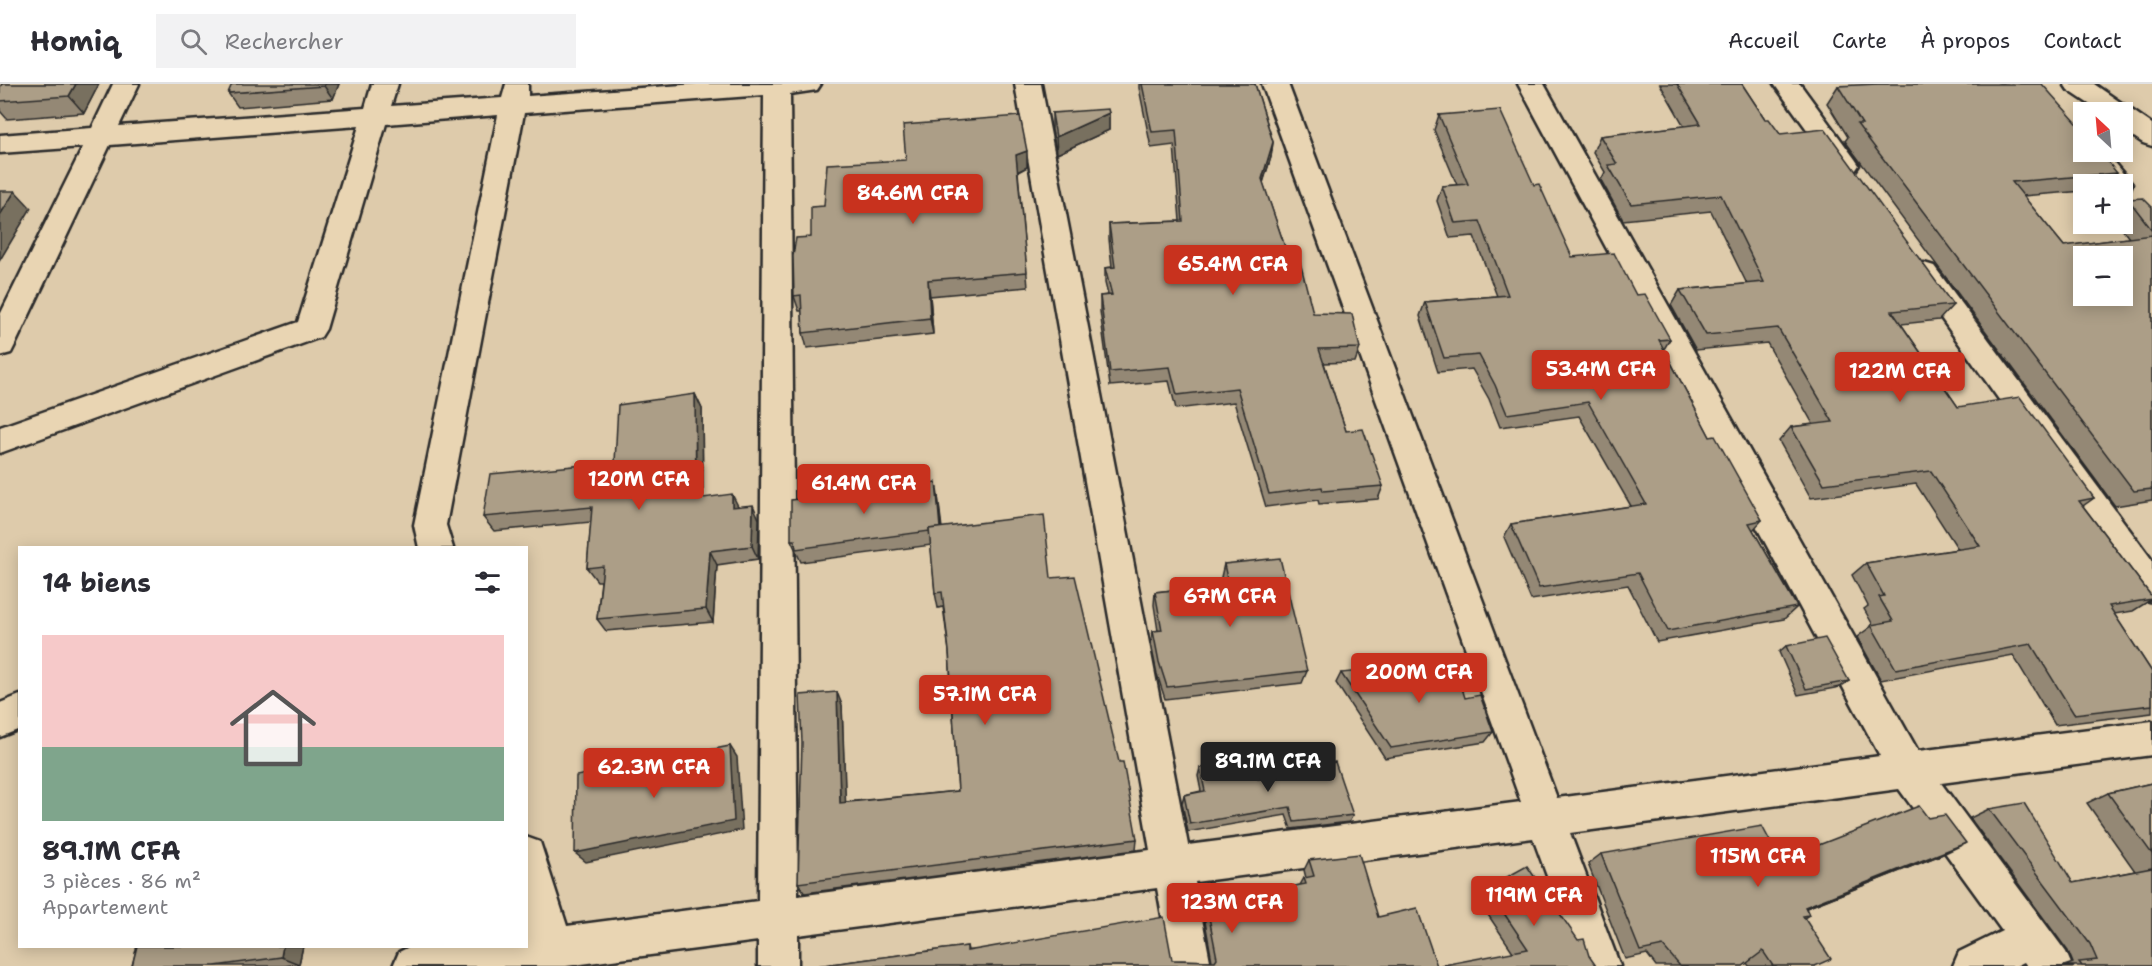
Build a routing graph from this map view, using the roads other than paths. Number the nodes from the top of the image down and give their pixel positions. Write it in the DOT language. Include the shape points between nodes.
graph roads {
  1 [pos="126,84"];
  2 [pos="385,84"];
  3 [pos="1028,84"];
  4 [pos="1275,84"];
  5 [pos="1531,84"];
  6 [pos="1787,84"];
  7 [pos="2078,84"];
  8 [pos="787,85"];
  9 [pos="515,95"];
  10 [pos="2104,102"];
  11 [pos="374,116"];
  12 [pos="2133,124"];
  13 [pos="101,137"];
  14 [pos="2152,137"];
  15 [pos="0,144"];
  16 [pos="2099,162"];
  17 [pos="2110,174"];
  18 [pos="1864,190"];
  19 [pos="1906,248"];
  20 [pos="0,345"];
  21 [pos="0,440"];
  22 [pos="431,546"];
  23 [pos="2152,587"];
  24 [pos="18,713"];
  25 [pos="0,720"];
  26 [pos="2152,738"];
  27 [pos="1908,770"];
  28 [pos="1546,817"];
  29 [pos="528,866"];
  30 [pos="1172,866"];
  31 [pos="778,918"];
  32 [pos="2041,952"];
  33 [pos="544,957"];
  34 [pos="412,966"];
  35 [pos="778,966"];
  36 [pos="1191,966"];
  37 [pos="1600,966"];
  38 [pos="1973,966"];
  1 -- 13 [label="street"];
  2 -- 11 [label="street"];
  3 -- 30 [label="street"];
  4 -- 28 [label="street"];
  5 -- 27 [label="street"];
  6 -- 18 [label="street"];
  7 -- 10 [label="street"];
  8 -- 9 [label="street"];
  8 -- 31 [label="street"];
  9 -- 11 [label="street"];
  9 -- 22 [label="street" via="430,525"];
  11 -- 13 [label="street"];
  11 -- 21 [label="street" via="311,329"];
  12 -- 14 [label="street"];
  13 -- 15 [label="street"];
  13 -- 20 [label="street"];
  16 -- 17 [label="street"];
  19 -- 23 [label="street"];
  24 -- 25 [label="street"];
  26 -- 27 [label="street"];
  27 -- 28 [label="street"];
  27 -- 32 [label="street"];
  28 -- 30 [label="street"];
  28 -- 37 [label="street"];
  29 -- 33 [label="street"];
  30 -- 31 [label="street"];
  30 -- 36 [label="street"];
  31 -- 33 [label="street"];
  31 -- 35 [label="street"];
  32 -- 38 [label="street"];
  33 -- 34 [label="street"];
}
